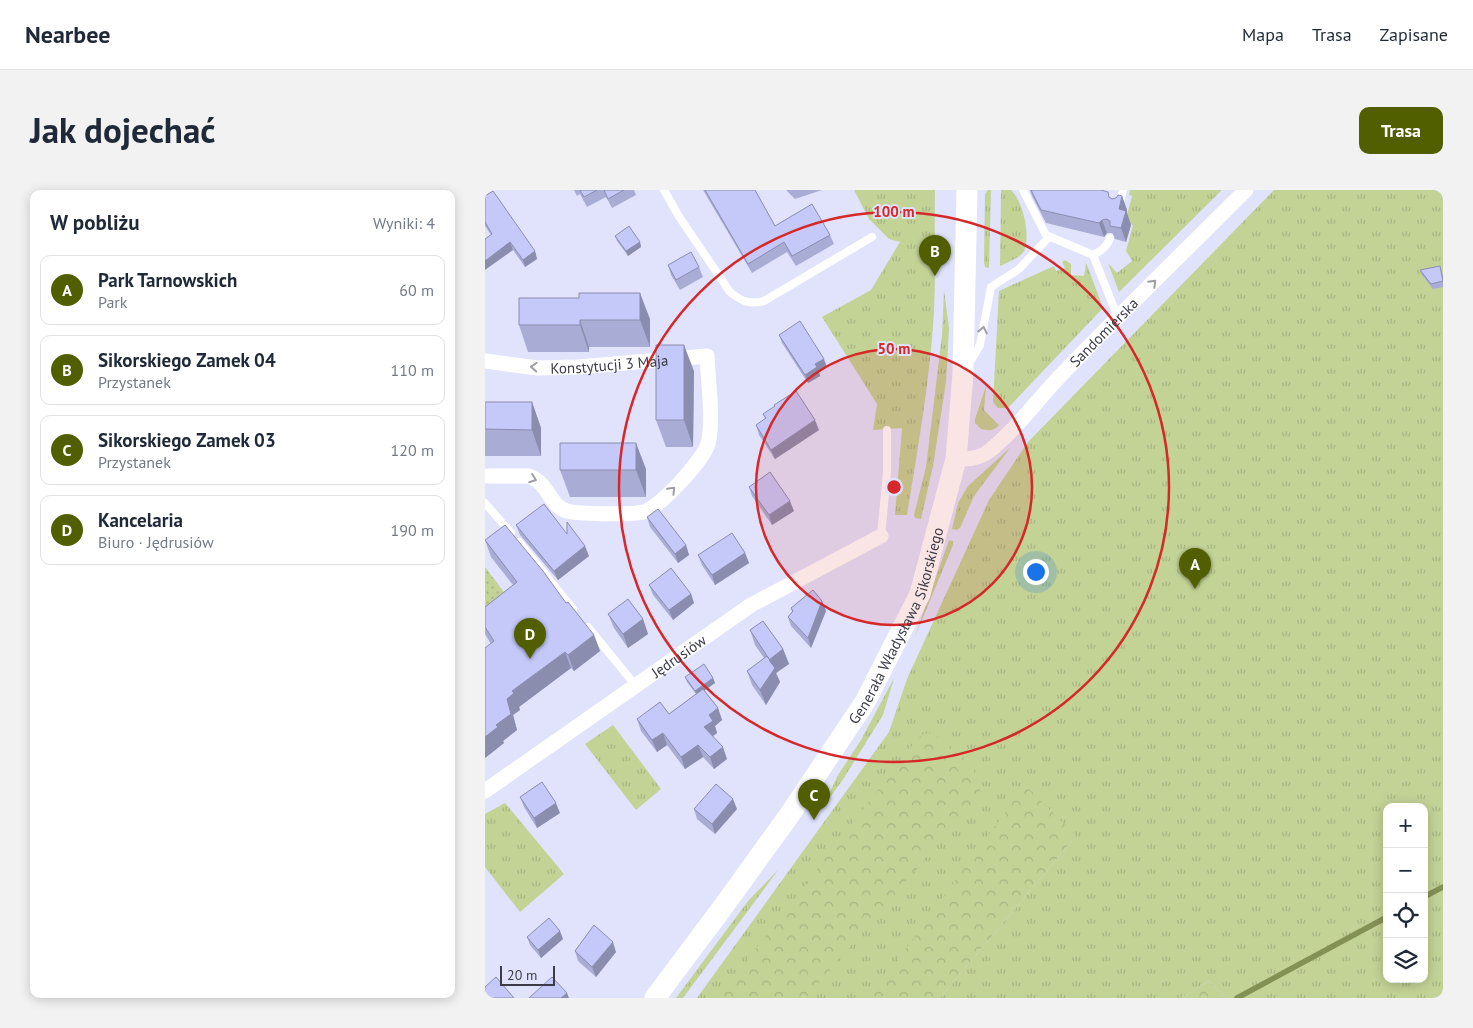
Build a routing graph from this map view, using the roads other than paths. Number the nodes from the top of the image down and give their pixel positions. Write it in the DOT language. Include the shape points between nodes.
graph roads {
  1 [pos="664,190"];
  2 [pos="967,190"];
  3 [pos="1023,190"];
  4 [pos="1123,190"];
  5 [pos="1246,190"];
  6 [pos="1118,207"];
  7 [pos="872,237"];
  8 [pos="1049,237"];
  9 [pos="1110,238"];
  10 [pos="1093,255"];
  11 [pos="1118,318"];
  12 [pos="485,361"];
  13 [pos="963,374"];
  14 [pos="887,430"];
  15 [pos="956,459"];
  16 [pos="485,476"];
  17 [pos="485,503"];
  18 [pos="881,536"];
  19 [pos="577,614"];
  20 [pos="583,621"];
  21 [pos="636,686"];
  22 [pos="485,791"];
  23 [pos="655,998"];
  1 -- 7 [label="lane" via="730,292 746,302 764,301"];
  2 -- 13 [label="street, Generała Władysława Sikorskiego"];
  3 -- 8 [label="lane"];
  4 -- 6 [label="lane"];
  11 -- 5 [label="street, Sandomierska, one-way"];
  8 -- 10 [label="lane"];
  13 -- 8 [label="lane, one-way" via="980,345 991,287 1019,269"];
  9 -- 10 [label="lane" via="1108,244"];
  10 -- 11 [label="lane"];
  11 -- 15 [label="street, Sandomierska" via="987,452 971,459"];
  16 -- 12 [label="street, Konstytucji 3 Maja, one-way" via="536,478 560,509 570,512 644,512 665,498 686,476 707,446 711,431 707,356 537,368"];
  13 -- 15 [label="street, Generała Władysława Sikorskiego"];
  14 -- 18 [label="lane"];
  15 -- 23 [label="street, Generała Władysława Sikorskiego" via="920,594 865,702 788,817"];
  17 -- 19 [label="lane"];
  18 -- 21 [label="street, Jędrusiów" via="751,605"];
  20 -- 21 [label="lane"];
  21 -- 22 [label="street, Jędrusiów"];
}
